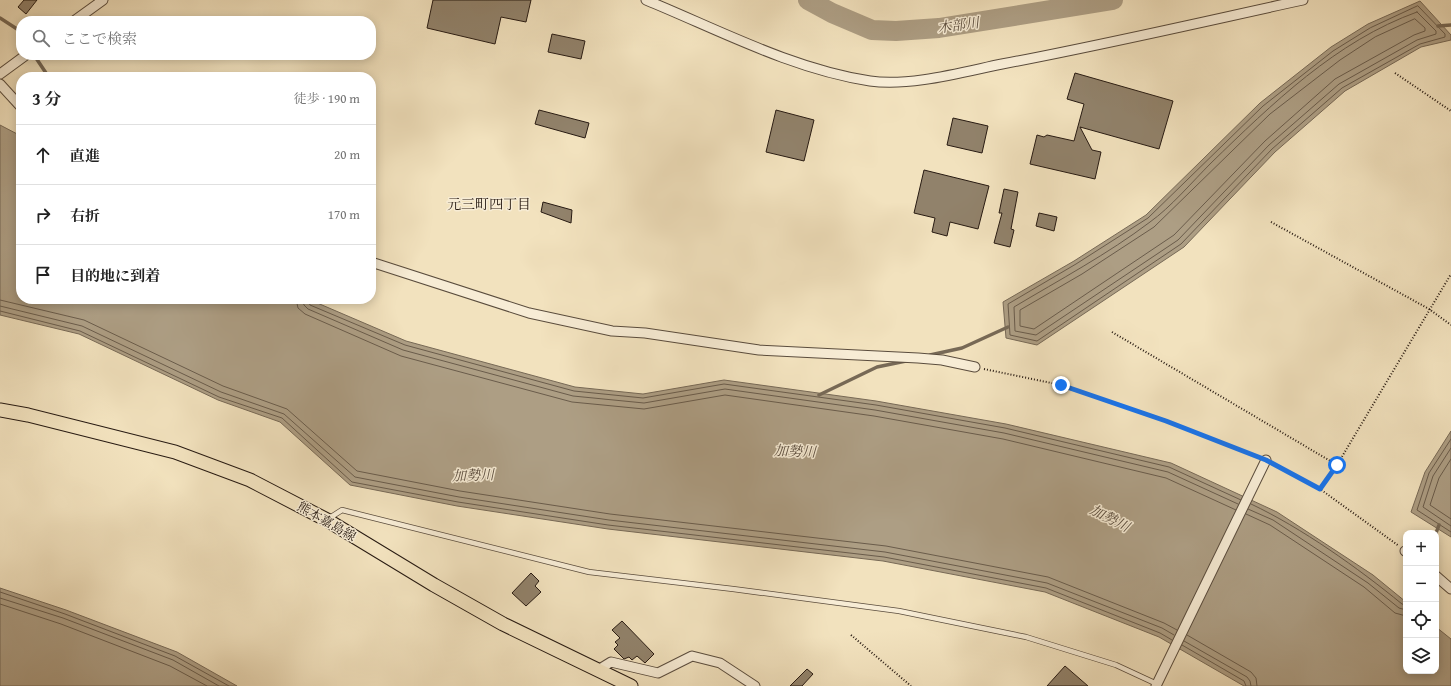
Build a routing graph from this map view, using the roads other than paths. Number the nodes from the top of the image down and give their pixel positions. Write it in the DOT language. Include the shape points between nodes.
graph roads {
  1 [pos="103,0"];
  2 [pos="646,0"];
  3 [pos="1303,0"];
  4 [pos="81,16"];
  5 [pos="19,60"];
  6 [pos="0,74"];
  7 [pos="0,84"];
  8 [pos="16,102"];
  9 [pos="376,264"];
  10 [pos="975,367"];
  11 [pos="0,410"];
  12 [pos="1266,460"];
  13 [pos="327,520"];
  14 [pos="1439,579"];
  15 [pos="1451,589"];
  16 [pos="598,670"];
  17 [pos="1158,685"];
  18 [pos="631,686"];
  19 [pos="755,686"];
  1 -- 4 [label="street"];
  2 -- 3 [label="street" via="773,54 837,75 872,81 904,81 1051,55"];
  5 -- 6 [label="street"];
  7 -- 8 [label="street"];
  9 -- 10 [label="street" via="529,313 612,331 645,333 760,350 918,358"];
  11 -- 13 [label="main road, 熊本嘉島線" via="176,452 250,480"];
  12 -- 17 [label="street"];
  13 -- 16 [label="main road, 熊本嘉島線" via="503,624"];
  13 -- 17 [label="lane" via="342,510 589,572 899,610 1026,637 1116,665"];
  14 -- 15 [label="street"];
  16 -- 18 [label="main road, 熊本嘉島線"];
  16 -- 19 [label="street" via="611,662 658,673 692,656 720,663"];
}
